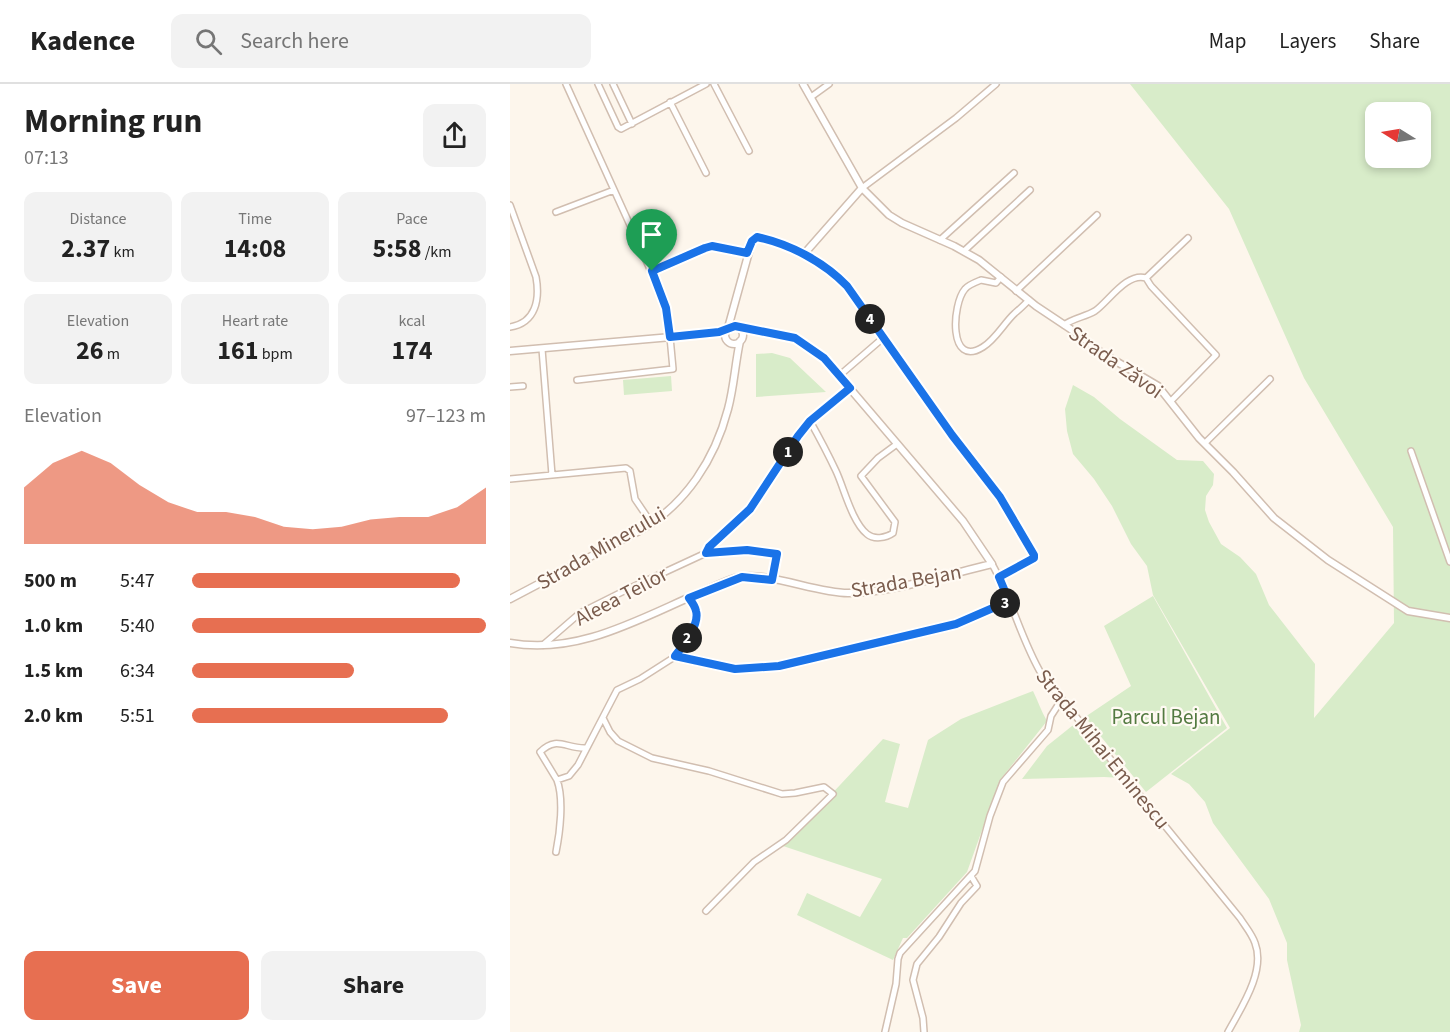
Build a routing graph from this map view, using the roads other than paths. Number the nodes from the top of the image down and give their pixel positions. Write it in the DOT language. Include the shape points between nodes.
graph roads {
  1 [pos="566,84"];
  2 [pos="598,84"];
  3 [pos="613,84"];
  4 [pos="706,84"];
  5 [pos="714,84"];
  6 [pos="803,84"];
  7 [pos="829,84"];
  8 [pos="996,84"];
  9 [pos="810,97"];
  10 [pos="670,102"];
  11 [pos="632,124"];
  12 [pos="749,151"];
  13 [pos="1014,172"];
  14 [pos="706,173"];
  15 [pos="862,188"];
  16 [pos="614,190"];
  17 [pos="1030,190"];
  18 [pos="510,205"];
  19 [pos="556,212"];
  20 [pos="1097,216"];
  21 [pos="1188,237"];
  22 [pos="940,240"];
  23 [pos="964,251"];
  24 [pos="747,253"];
  25 [pos="804,254"];
  26 [pos="652,271"];
  27 [pos="1000,277"];
  28 [pos="1146,278"];
  29 [pos="1016,291"];
  30 [pos="1029,300"];
  31 [pos="734,311"];
  32 [pos="1064,325"];
  33 [pos="510,327"];
  34 [pos="738,327"];
  35 [pos="728,329"];
  36 [pos="757,331"];
  37 [pos="711,333"];
  38 [pos="670,337"];
  39 [pos="883,338"];
  40 [pos="727,340"];
  41 [pos="741,340"];
  42 [pos="542,349"];
  43 [pos="510,351"];
  44 [pos="736,359"];
  45 [pos="840,375"];
  46 [pos="577,380"];
  47 [pos="1270,380"];
  48 [pos="523,386"];
  49 [pos="510,387"];
  50 [pos="850,388"];
  51 [pos="1171,401"];
  52 [pos="810,421"];
  53 [pos="1205,443"];
  54 [pos="897,444"];
  55 [pos="1411,451"];
  56 [pos="552,475"];
  57 [pos="510,479"];
  58 [pos="652,524"];
  59 [pos="706,553"];
  60 [pos="1450,562"];
  61 [pos="992,564"];
  62 [pos="999,577"];
  63 [pos="772,580"];
  64 [pos="689,598"];
  65 [pos="510,599"];
  66 [pos="1009,601"];
  67 [pos="1450,618"];
  68 [pos="510,643"];
  69 [pos="542,646"];
  70 [pos="675,656"];
  71 [pos="1062,699"];
  72 [pos="603,718"];
  73 [pos="586,747"];
  74 [pos="557,780"];
  75 [pos="556,852"];
  76 [pos="971,876"];
  77 [pos="706,911"];
  78 [pos="885,1032"];
  79 [pos="924,1032"];
  80 [pos="1228,1032"];
  1 -- 16 [label="street"];
  2 -- 11 [label="street" via="618,127"];
  3 -- 11 [label="street"];
  4 -- 10 [label="street"];
  5 -- 12 [label="street"];
  6 -- 9 [label="street, Strada Zăvoi"];
  7 -- 9 [label="street"];
  8 -- 15 [label="street"];
  9 -- 15 [label="street, Strada Zăvoi"];
  10 -- 11 [label="street"];
  10 -- 14 [label="street"];
  13 -- 22 [label="street"];
  15 -- 22 [label="street, Strada Zăvoi" via="902,223"];
  15 -- 25 [label="street"];
  16 -- 19 [label="street"];
  16 -- 26 [label="street"];
  17 -- 23 [label="street"];
  18 -- 33 [label="street" via="538,288 532,314"];
  20 -- 29 [label="street"];
  21 -- 28 [label="street"];
  22 -- 23 [label="street, Strada Zăvoi"];
  23 -- 27 [label="street, Strada Zăvoi"];
  24 -- 25 [label="street" via="757,237"];
  24 -- 26 [label="street" via="712,246"];
  24 -- 31 [label="street"];
  25 -- 39 [label="street" via="847,286"];
  26 -- 38 [label="street" via="666,308"];
  27 -- 29 [label="street, Strada Zăvoi"];
  27 -- 30 [label="street" via="994,284 981,280 964,291 956,326 957,342 962,348 971,351 985,346"];
  28 -- 32 [label="street" via="1126,283 1097,310"];
  28 -- 51 [label="street" via="1216,355"];
  29 -- 30 [label="street, Strada Zăvoi"];
  30 -- 32 [label="street, Strada Zăvoi"];
  31 -- 34 [label="street, Strada Minerului"];
  31 -- 35 [label="street"];
  32 -- 51 [label="street, Strada Zăvoi" via="1115,362 1158,386"];
  34 -- 35 [label="street"];
  34 -- 36 [label="street, Strada Mihai Eminescu"];
  34 -- 41 [label="street, Strada Minerului" via="743,334"];
  35 -- 37 [label="street"];
  35 -- 40 [label="street"];
  36 -- 41 [label="street"];
  36 -- 45 [label="street, Strada Mihai Eminescu" via="785,335 804,343"];
  37 -- 38 [label="street"];
  37 -- 40 [label="street"];
  38 -- 42 [label="street"];
  38 -- 46 [label="street" via="673,369"];
  39 -- 45 [label="street"];
  39 -- 62 [label="street" via="1000,497 1033,551 1034,558"];
  40 -- 41 [label="street"];
  40 -- 44 [label="street"];
  41 -- 44 [label="street, Strada Minerului"];
  42 -- 43 [label="street"];
  42 -- 56 [label="street"];
  44 -- 58 [label="street, Strada Minerului" via="728,409 707,462 684,495"];
  45 -- 50 [label="street, Strada Mihai Eminescu"];
  47 -- 53 [label="street"];
  48 -- 49 [label="street"];
  50 -- 52 [label="street, Aleea Teilor"];
  50 -- 54 [label="street, Strada Mihai Eminescu"];
  51 -- 53 [label="street, Strada Zăvoi"];
  52 -- 54 [label="street" via="856,520 872,537 893,533 895,522 861,476"];
  52 -- 59 [label="street, Aleea Teilor" via="750,509"];
  53 -- 67 [label="street, Strada Zăvoi" via="1274,518 1320,554 1408,611"];
  54 -- 61 [label="street, Strada Mihai Eminescu" via="963,521"];
  55 -- 60 [label="street"];
  56 -- 57 [label="street"];
  56 -- 58 [label="street" via="626,468 630,471 635,499"];
  58 -- 65 [label="street, Strada Minerului"];
  59 -- 63 [label="street, Aleea Teilor" via="747,550 777,554"];
  59 -- 69 [label="street, Aleea Teilor" via="580,613"];
  61 -- 62 [label="street, Strada Mihai Eminescu"];
  61 -- 63 [label="street, Strada Bejan" via="851,593"];
  62 -- 66 [label="street, Strada Mihai Eminescu"];
  63 -- 64 [label="street, Strada Bejan" via="742,577"];
  64 -- 69 [label="street, Strada Bejan" via="600,636"];
  64 -- 70 [label="street" via="696,610 696,620"];
  66 -- 70 [label="street" via="956,624 779,666 735,669"];
  66 -- 71 [label="street, Strada Mihai Eminescu" via="1032,658"];
  68 -- 69 [label="street, Strada Bejan"];
  70 -- 72 [label="street" via="617,690"];
  71 -- 76 [label="street" via="1051,716 1048,730 1004,782"];
  71 -- 80 [label="street, Strada Mihai Eminescu" via="1240,918 1255,943 1258,955 1254,977"];
  72 -- 73 [label="street"];
  72 -- 77 [label="street" via="618,741 652,758 709,771 772,792 795,793 824,787 832,794"];
  73 -- 74 [label="street" via="573,772"];
  73 -- 74 [label="street" via="552,743 540,752"];
  74 -- 75 [label="street" via="560,830"];
  76 -- 78 [label="street" via="900,953"];
  76 -- 79 [label="street" via="977,886 917,964 914,980"];
}
